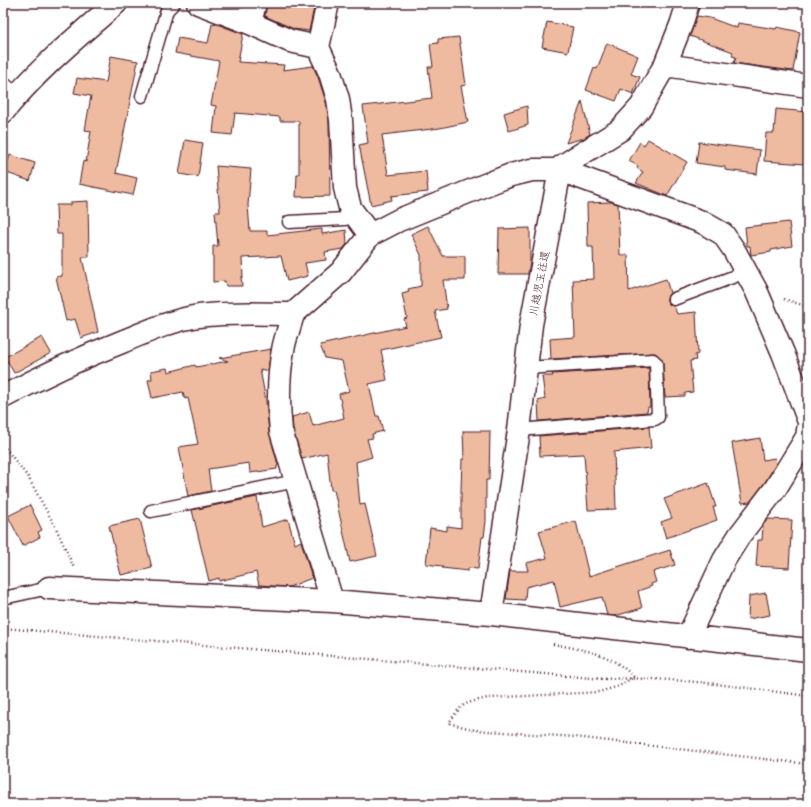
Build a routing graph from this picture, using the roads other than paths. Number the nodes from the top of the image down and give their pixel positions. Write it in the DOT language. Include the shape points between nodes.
graph roads {
  1 [pos="116,3"];
  2 [pos="174,3"];
  3 [pos="198,3"];
  4 [pos="328,3"];
  5 [pos="688,3"];
  6 [pos="252,13"];
  7 [pos="318,47"];
  8 [pos="665,65"];
  9 [pos="808,86"];
  10 [pos="142,96"];
  11 [pos="6,100"];
  12 [pos="560,170"];
  13 [pos="355,216"];
  14 [pos="289,222"];
  15 [pos="370,235"];
  16 [pos="746,272"];
  17 [pos="674,299"];
  18 [pos="293,314"];
  19 [pos="526,368"];
  20 [pos="3,397"];
  21 [pos="808,419"];
  22 [pos="519,430"];
  23 [pos="808,430"];
  24 [pos="296,481"];
  25 [pos="151,511"];
  26 [pos="48,588"];
  27 [pos="3,598"];
  28 [pos="332,601"];
  29 [pos="491,614"];
  30 [pos="688,637"];
  31 [pos="808,650"];
  1 -- 11 [label="street"];
  2 -- 10 [label="lane" via="167,10"];
  3 -- 6 [label="street"];
  4 -- 7 [label="street"];
  5 -- 8 [label="street"];
  6 -- 7 [label="street" via="290,41"];
  7 -- 13 [label="street" via="338,99 345,188 350,208"];
  8 -- 9 [label="street"];
  8 -- 12 [label="street" via="641,107 620,130 562,166"];
  12 -- 15 [label="street" via="532,170 511,175 441,202"];
  12 -- 16 [label="street" via="702,222 723,234"];
  12 -- 19 [label="street, 川越児玉往還" via="531,325"];
  13 -- 14 [label="lane" via="346,219"];
  13 -- 15 [label="street"];
  15 -- 18 [label="street" via="341,272"];
  16 -- 17 [label="lane"];
  16 -- 21 [label="street" via="783,353"];
  18 -- 20 [label="street" via="221,314 163,325 92,353"];
  18 -- 24 [label="street" via="283,350 278,407 281,431"];
  19 -- 22 [label="street, 川越児玉往還"];
  19 -- 22 [label="lane" via="653,360 656,363 658,417"];
  22 -- 29 [label="street, 川越児玉往還"];
  23 -- 30 [label="street" via="807,437 775,489 724,560"];
  24 -- 25 [label="lane"];
  24 -- 28 [label="street"];
  26 -- 27 [label="lane"];
  26 -- 28 [label="street"];
  28 -- 29 [label="street"];
  29 -- 30 [label="street"];
  30 -- 31 [label="street"];
}
